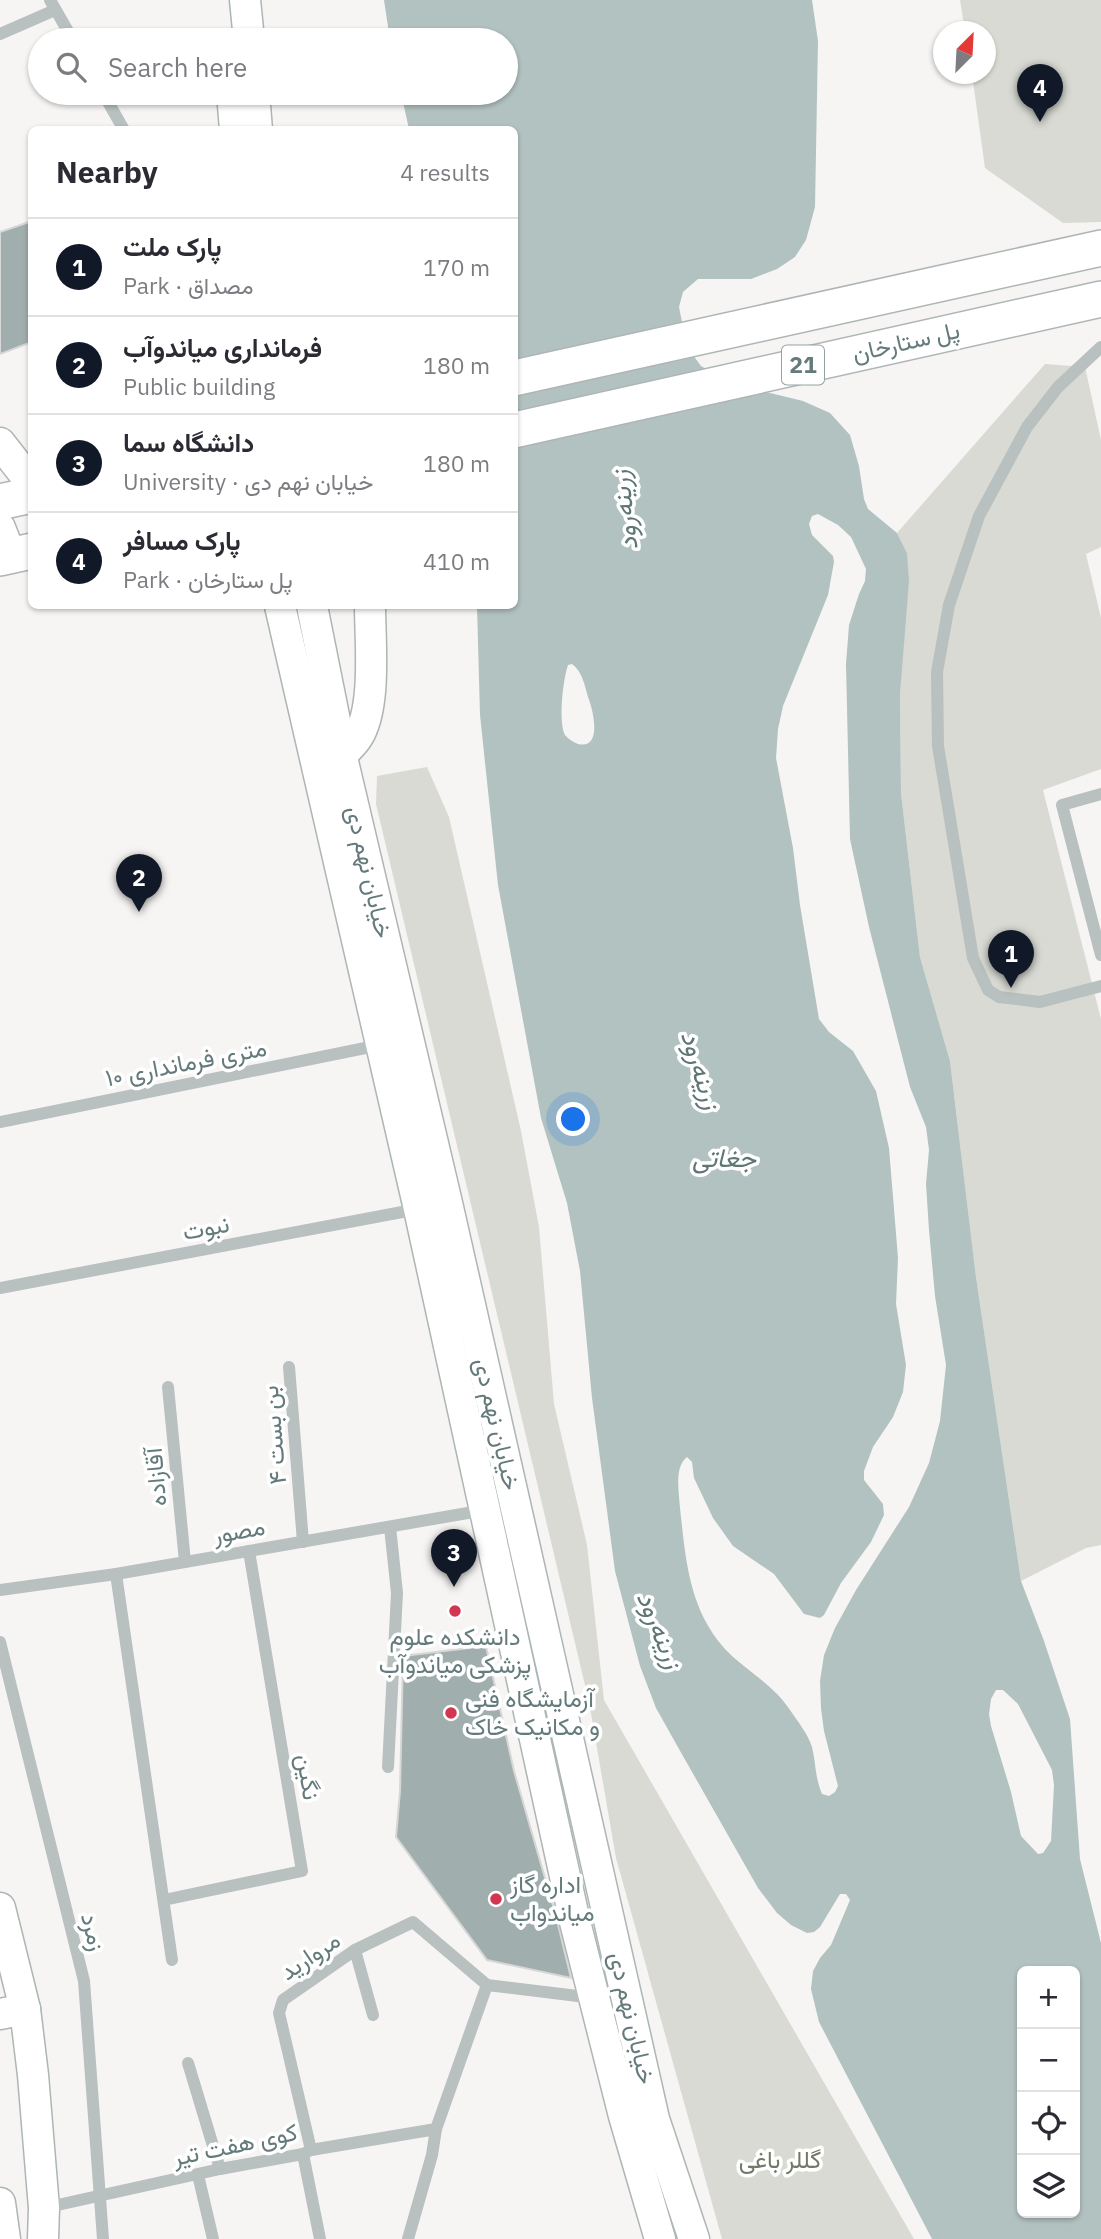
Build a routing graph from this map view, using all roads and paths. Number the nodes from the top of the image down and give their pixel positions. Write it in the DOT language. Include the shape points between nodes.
graph roads {
  1 [pos="225,0"];
  2 [pos="245,0"];
  3 [pos="53,5"];
  4 [pos="66,28"];
  5 [pos="227,28"];
  6 [pos="248,28"];
  7 [pos="0,34"];
  8 [pos="110,105"];
  9 [pos="244,105"];
  10 [pos="250,105"];
  11 [pos="255,105"];
  12 [pos="122,126"];
  13 [pos="236,126"];
  14 [pos="256,126"];
  15 [pos="272,126"];
  16 [pos="1093,250"];
  17 [pos="1096,300"];
  18 [pos="1101,347"];
  19 [pos="518,377"];
  20 [pos="518,429"];
  21 [pos="0,443"];
  22 [pos="28,479"];
  23 [pos="28,496"];
  24 [pos="0,502"];
  25 [pos="281,609"];
  26 [pos="312,609"];
  27 [pos="370,609"];
  28 [pos="328,756"];
  29 [pos="1101,794"];
  30 [pos="1101,955"];
  31 [pos="1101,986"];
  32 [pos="381,1045"];
  33 [pos="0,1122"];
  34 [pos="419,1209"];
  35 [pos="0,1288"];
  36 [pos="289,1367"];
  37 [pos="168,1387"];
  38 [pos="515,1504"];
  39 [pos="485,1510"];
  40 [pos="390,1527"];
  41 [pos="303,1542"];
  42 [pos="249,1551"];
  43 [pos="185,1562"];
  44 [pos="116,1574"];
  45 [pos="0,1590"];
  46 [pos="0,1642"];
  47 [pos="388,1767"];
  48 [pos="164,1900"];
  49 [pos="0,1908"];
  50 [pos="355,1950"];
  51 [pos="172,1960"];
  52 [pos="487,1985"];
  53 [pos="594,1998"];
  54 [pos="12,2011"];
  55 [pos="373,2015"];
  56 [pos="188,2063"];
  57 [pos="436,2129"];
  58 [pos="307,2152"];
  59 [pos="667,2158"];
  60 [pos="639,2168"];
  61 [pos="220,2169"];
  62 [pos="198,2175"];
  63 [pos="100,2196"];
  64 [pos="0,2203"];
  65 [pos="44,2208"];
  66 [pos="5,2239"];
  67 [pos="43,2239"];
  68 [pos="103,2239"];
  69 [pos="213,2239"];
  70 [pos="320,2239"];
  71 [pos="408,2239"];
  72 [pos="660,2239"];
  73 [pos="694,2239"];
  1 -- 5 [label="main road"];
  2 -- 6 [label="main road"];
  3 -- 4 [label="street"];
  3 -- 7 [label="street"];
  8 -- 12 [label="street"];
  9 -- 13 [label="main road"];
  10 -- 14 [label="main road"];
  11 -- 15 [label="main road"];
  16 -- 19 [label="highway, پل ستارخان / 21"];
  17 -- 20 [label="highway, پل ستارخان / 21"];
  18 -- 31 [label="street" via="1058,387 1027,427 979,516 949,605 937,672 942,772 973,958 988,990 999,997 1040,1002"];
  21 -- 22 [label="main road"];
  23 -- 24 [label="highway"];
  25 -- 28 [label="main road, خیابان نهم دی"];
  26 -- 28 [label="main road, خیابان نهم دی"];
  27 -- 28 [label="main road" via="368,707 359,736"];
  28 -- 32 [label="main road, خیابان نهم دی"];
  28 -- 38 [label="main road, خیابان نهم دی"];
  29 -- 30 [label="street" via="1062,805"];
  32 -- 33 [label="street, ۱۰ متری فرمانداری"];
  32 -- 34 [label="main road, خیابان نهم دی"];
  34 -- 35 [label="street, نبوت"];
  34 -- 39 [label="main road, خیابان نهم دی"];
  36 -- 41 [label="street, بن بست ۴"];
  37 -- 43 [label="street, آقازاده"];
  38 -- 39 [label="main road"];
  38 -- 59 [label="main road, خیابان نهم دی" via="654,2119"];
  39 -- 40 [label="street, مصور"];
  39 -- 53 [label="main road, خیابان نهم دی"];
  40 -- 41 [label="street, مصور"];
  40 -- 47 [label="street" via="397,1592"];
  41 -- 42 [label="street, مصور"];
  42 -- 43 [label="street, مصور"];
  42 -- 48 [label="street, نگین" via="302,1871"];
  43 -- 44 [label="street, مصور"];
  44 -- 45 [label="street, مصور"];
  44 -- 48 [label="street"];
  46 -- 63 [label="street, زمرد" via="84,1981"];
  48 -- 51 [label="street"];
  49 -- 54 [label="main road"];
  50 -- 52 [label="street, مروارید" via="413,1922"];
  50 -- 55 [label="street"];
  50 -- 58 [label="street, مروارید" via="283,2000 279,2013"];
  52 -- 53 [label="street"];
  52 -- 57 [label="street"];
  53 -- 60 [label="main road, خیابان نهم دی"];
  54 -- 65 [label="main road" via="33,2074"];
  56 -- 61 [label="street"];
  57 -- 58 [label="street, کوی هفت تیر"];
  57 -- 71 [label="street"];
  58 -- 61 [label="street, کوی هفت تیر"];
  58 -- 70 [label="street, مروارید"];
  59 -- 60 [label="main road"];
  59 -- 73 [label="main road, خیابان نهم دی"];
  60 -- 72 [label="main road, خیابان نهم دی"];
  61 -- 62 [label="street, کوی هفت تیر"];
  62 -- 63 [label="street, کوی هفت تیر"];
  62 -- 69 [label="street"];
  63 -- 65 [label="street, کوی هفت تیر"];
  63 -- 68 [label="street, زمرد"];
  64 -- 66 [label="main road"];
  65 -- 67 [label="main road"];
}
